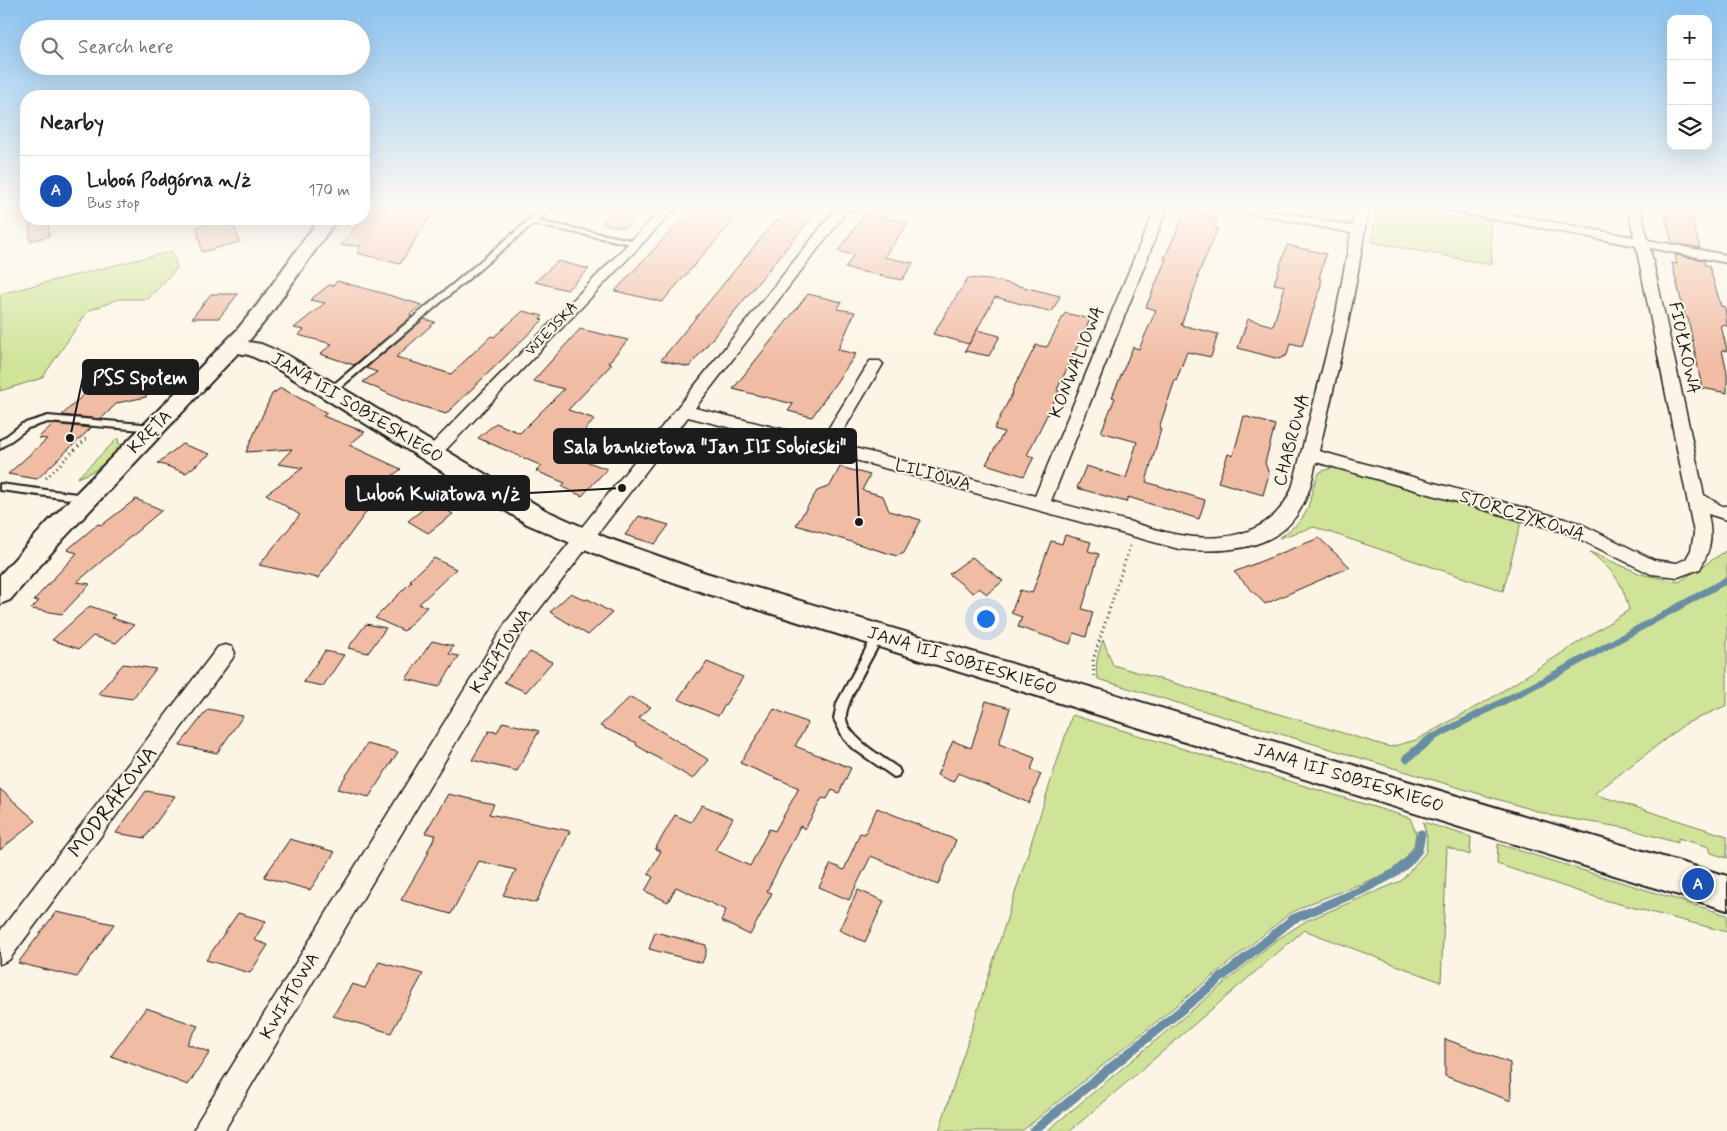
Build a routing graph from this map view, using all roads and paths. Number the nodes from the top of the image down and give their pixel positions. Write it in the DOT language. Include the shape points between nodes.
graph roads {
  1 [pos="300,259"];
  2 [pos="489,259"];
  3 [pos="621,259"];
  4 [pos="803,259"];
  5 [pos="1140,259"];
  6 [pos="1354,259"];
  7 [pos="1645,259"];
  8 [pos="233,346"];
  9 [pos="874,364"];
  10 [pos="330,392"];
  11 [pos="683,410"];
  12 [pos="103,423"];
  13 [pos="154,428"];
  14 [pos="0,446"];
  15 [pos="826,446"];
  16 [pos="433,453"];
  17 [pos="1310,454"];
  18 [pos="0,487"];
  19 [pos="33,491"];
  20 [pos="85,498"];
  21 [pos="1695,498"];
  22 [pos="1040,505"];
  23 [pos="1727,513"];
  24 [pos="1135,531"];
  25 [pos="582,539"];
  26 [pos="0,593"];
  27 [pos="879,635"];
  28 [pos="225,653"];
  29 [pos="1097,685"];
  30 [pos="894,772"];
  31 [pos="1727,893"];
  32 [pos="0,950"];
  33 [pos="208,1131"];
  1 -- 8 [label="street, KRĘTA"];
  2 -- 10 [label="lane"];
  3 -- 16 [label="street, WIEJSKA"];
  4 -- 11 [label="street, KWIATOWA"];
  5 -- 22 [label="street, KONWALIOWA"];
  6 -- 17 [label="street, CHABROWA"];
  7 -- 21 [label="street, FIOŁKOWA"];
  8 -- 10 [label="street, JANA III SOBIESKIEGO" via="254,349 270,356"];
  8 -- 13 [label="street, KRĘTA"];
  9 -- 15 [label="street"];
  10 -- 16 [label="street, JANA III SOBIESKIEGO"];
  11 -- 15 [label="street, LILIOWA"];
  11 -- 25 [label="street, KWIATOWA"];
  12 -- 13 [label="lane"];
  12 -- 14 [label="lane" via="59,418 36,421 15,432"];
  12 -- 19 [label="path"];
  13 -- 20 [label="street, KRĘTA"];
  15 -- 22 [label="street, LILIOWA"];
  16 -- 25 [label="street, JANA III SOBIESKIEGO" via="536,517"];
  17 -- 21 [label="street, STORCZYKOWA" via="1573,528 1651,566 1678,570 1693,564 1700,550 1703,533"];
  17 -- 24 [label="street, CHABROWA" via="1295,504 1284,519 1270,529 1236,542 1200,544"];
  18 -- 19 [label="lane"];
  19 -- 20 [label="lane"];
  20 -- 26 [label="street, KRĘTA"];
  21 -- 23 [label="street" via="1718,512"];
  22 -- 24 [label="street, CHABROWA"];
  24 -- 29 [label="path" via="1093,660"];
  25 -- 27 [label="street, JANA III SOBIESKIEGO" via="680,575"];
  25 -- 33 [label="street, KWIATOWA" via="514,627"];
  27 -- 30 [label="lane" via="843,703 840,719 854,743"];
  27 -- 31 [label="street, JANA III SOBIESKIEGO"];
  28 -- 32 [label="street, MODRAKOWA"];
}
